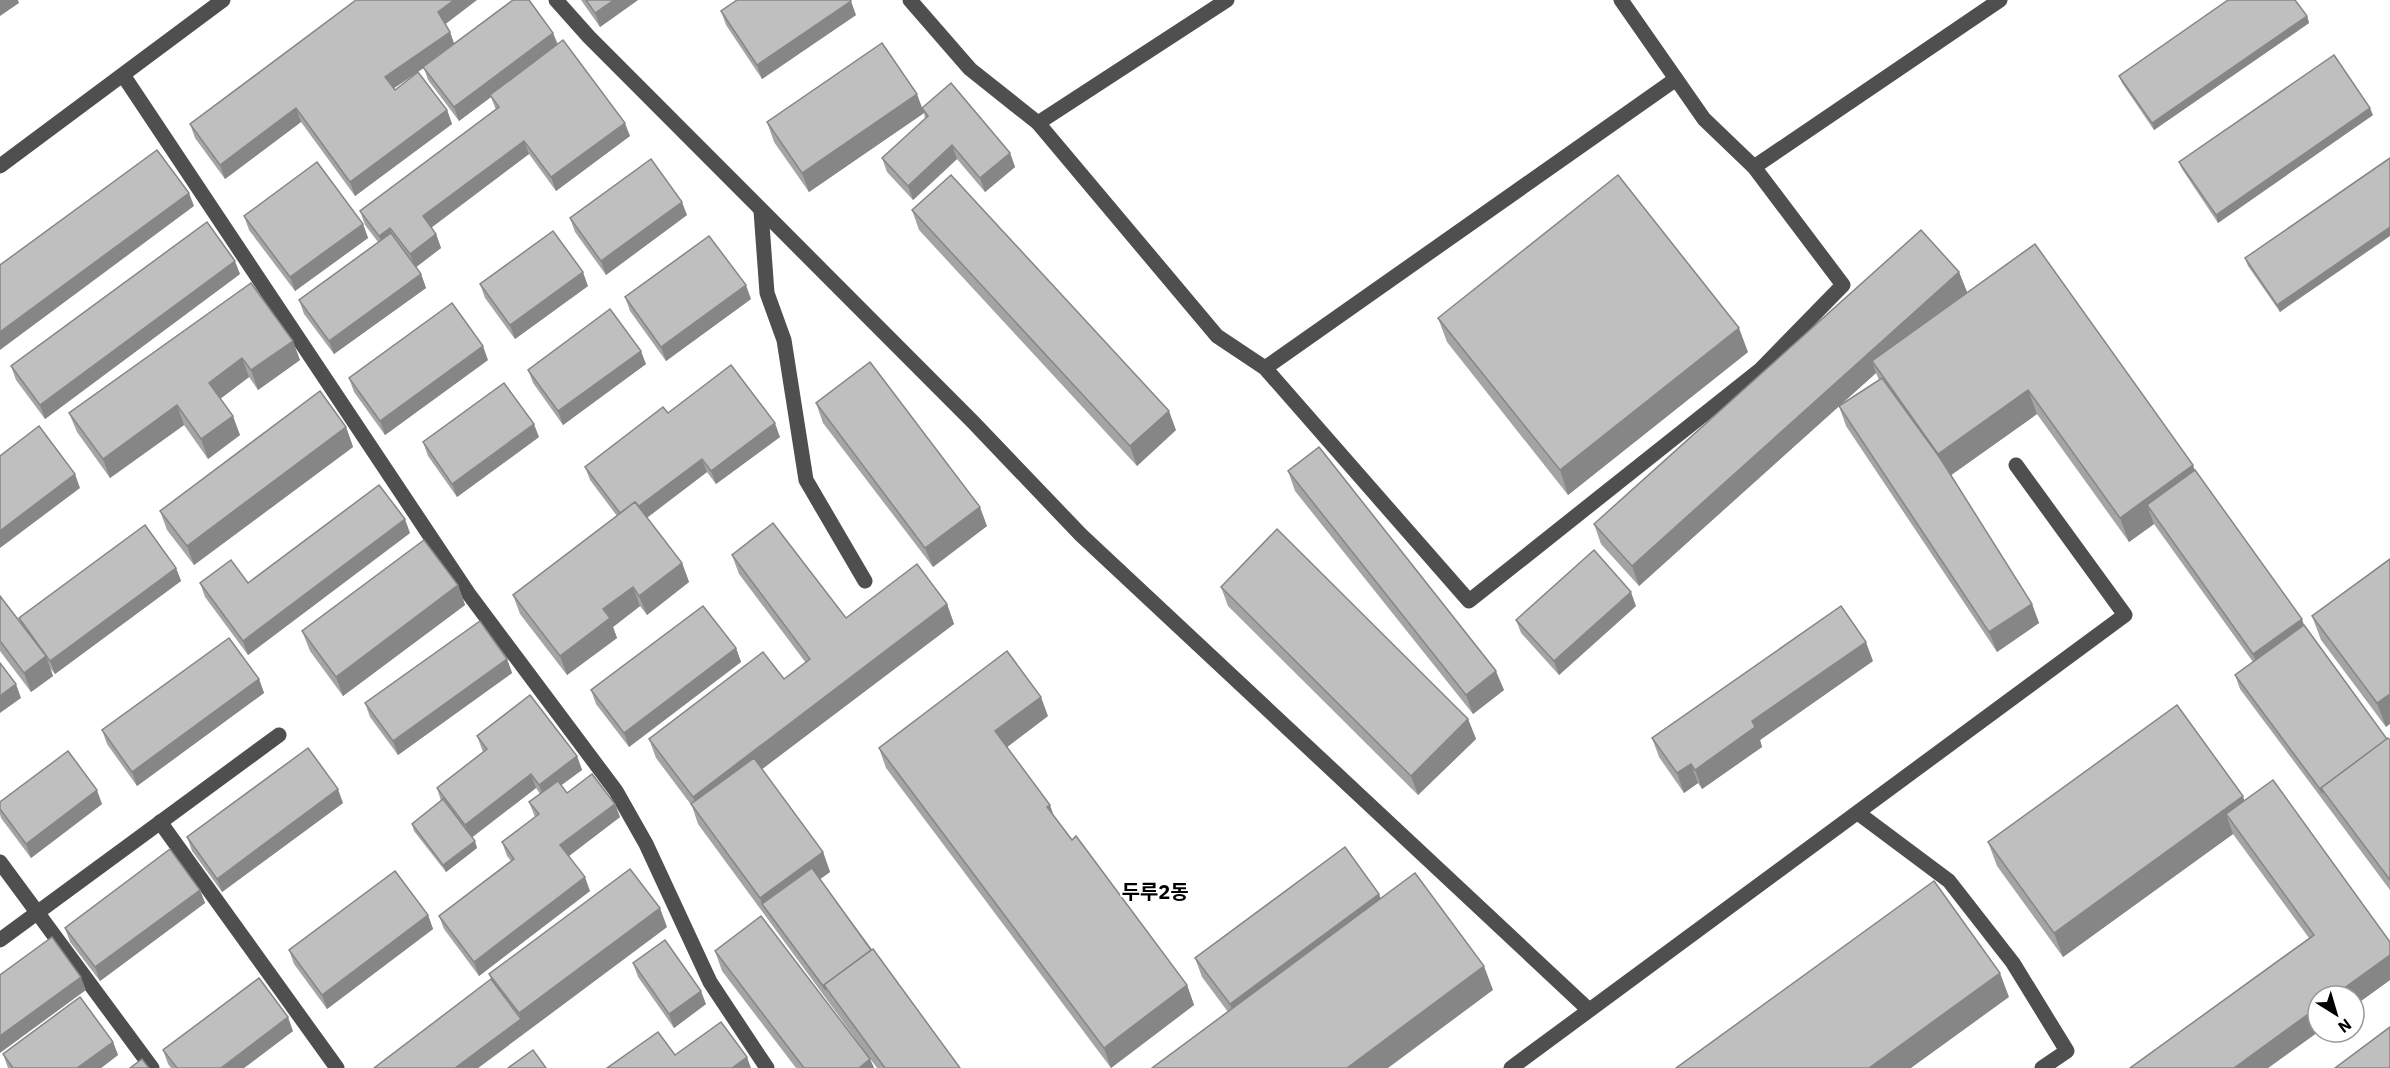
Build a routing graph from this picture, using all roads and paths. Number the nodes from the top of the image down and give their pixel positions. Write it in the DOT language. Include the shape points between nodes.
graph roads {
  1 [pos="223,0"];
  2 [pos="556,0"];
  3 [pos="910,0"];
  4 [pos="1227,0"];
  5 [pos="1621,0"];
  6 [pos="2000,0"];
  7 [pos="123,75"];
  8 [pos="1676,79"];
  9 [pos="1038,123"];
  10 [pos="0,166"];
  11 [pos="1754,167"];
  12 [pos="761,211"];
  13 [pos="1265,368"];
  14 [pos="2016,465"];
  15 [pos="865,581"];
  16 [pos="279,735"];
  17 [pos="1857,813"];
  18 [pos="160,822"];
  19 [pos="0,862"];
  20 [pos="37,913"];
  21 [pos="0,940"];
  22 [pos="1589,1010"];
  23 [pos="152,1068"];
  24 [pos="337,1068"];
  25 [pos="767,1068"];
  26 [pos="1511,1068"];
  27 [pos="2042,1068"];
  1 -- 7 [label="street"];
  2 -- 12 [label="street"];
  3 -- 9 [label="street" via="970,69"];
  4 -- 9 [label="street"];
  5 -- 8 [label="street"];
  6 -- 11 [label="street"];
  7 -- 10 [label="street"];
  7 -- 25 [label="street" via="468,593 616,791 646,844 710,982"];
  8 -- 11 [label="street" via="1704,119"];
  8 -- 13 [label="street"];
  9 -- 13 [label="street" via="1217,336"];
  11 -- 13 [label="street" via="1843,285 1761,369 1469,601"];
  12 -- 15 [label="street" via="767,293 784,340 806,480"];
  12 -- 22 [label="street" via="1081,535"];
  14 -- 17 [label="street" via="2125,615"];
  16 -- 18 [label="street"];
  17 -- 22 [label="street"];
  17 -- 27 [label="street" via="1950,881 2013,963 2067,1051"];
  18 -- 20 [label="street"];
  18 -- 24 [label="street"];
  19 -- 20 [label="street"];
  20 -- 21 [label="street"];
  20 -- 23 [label="street"];
  22 -- 26 [label="street"];
}
